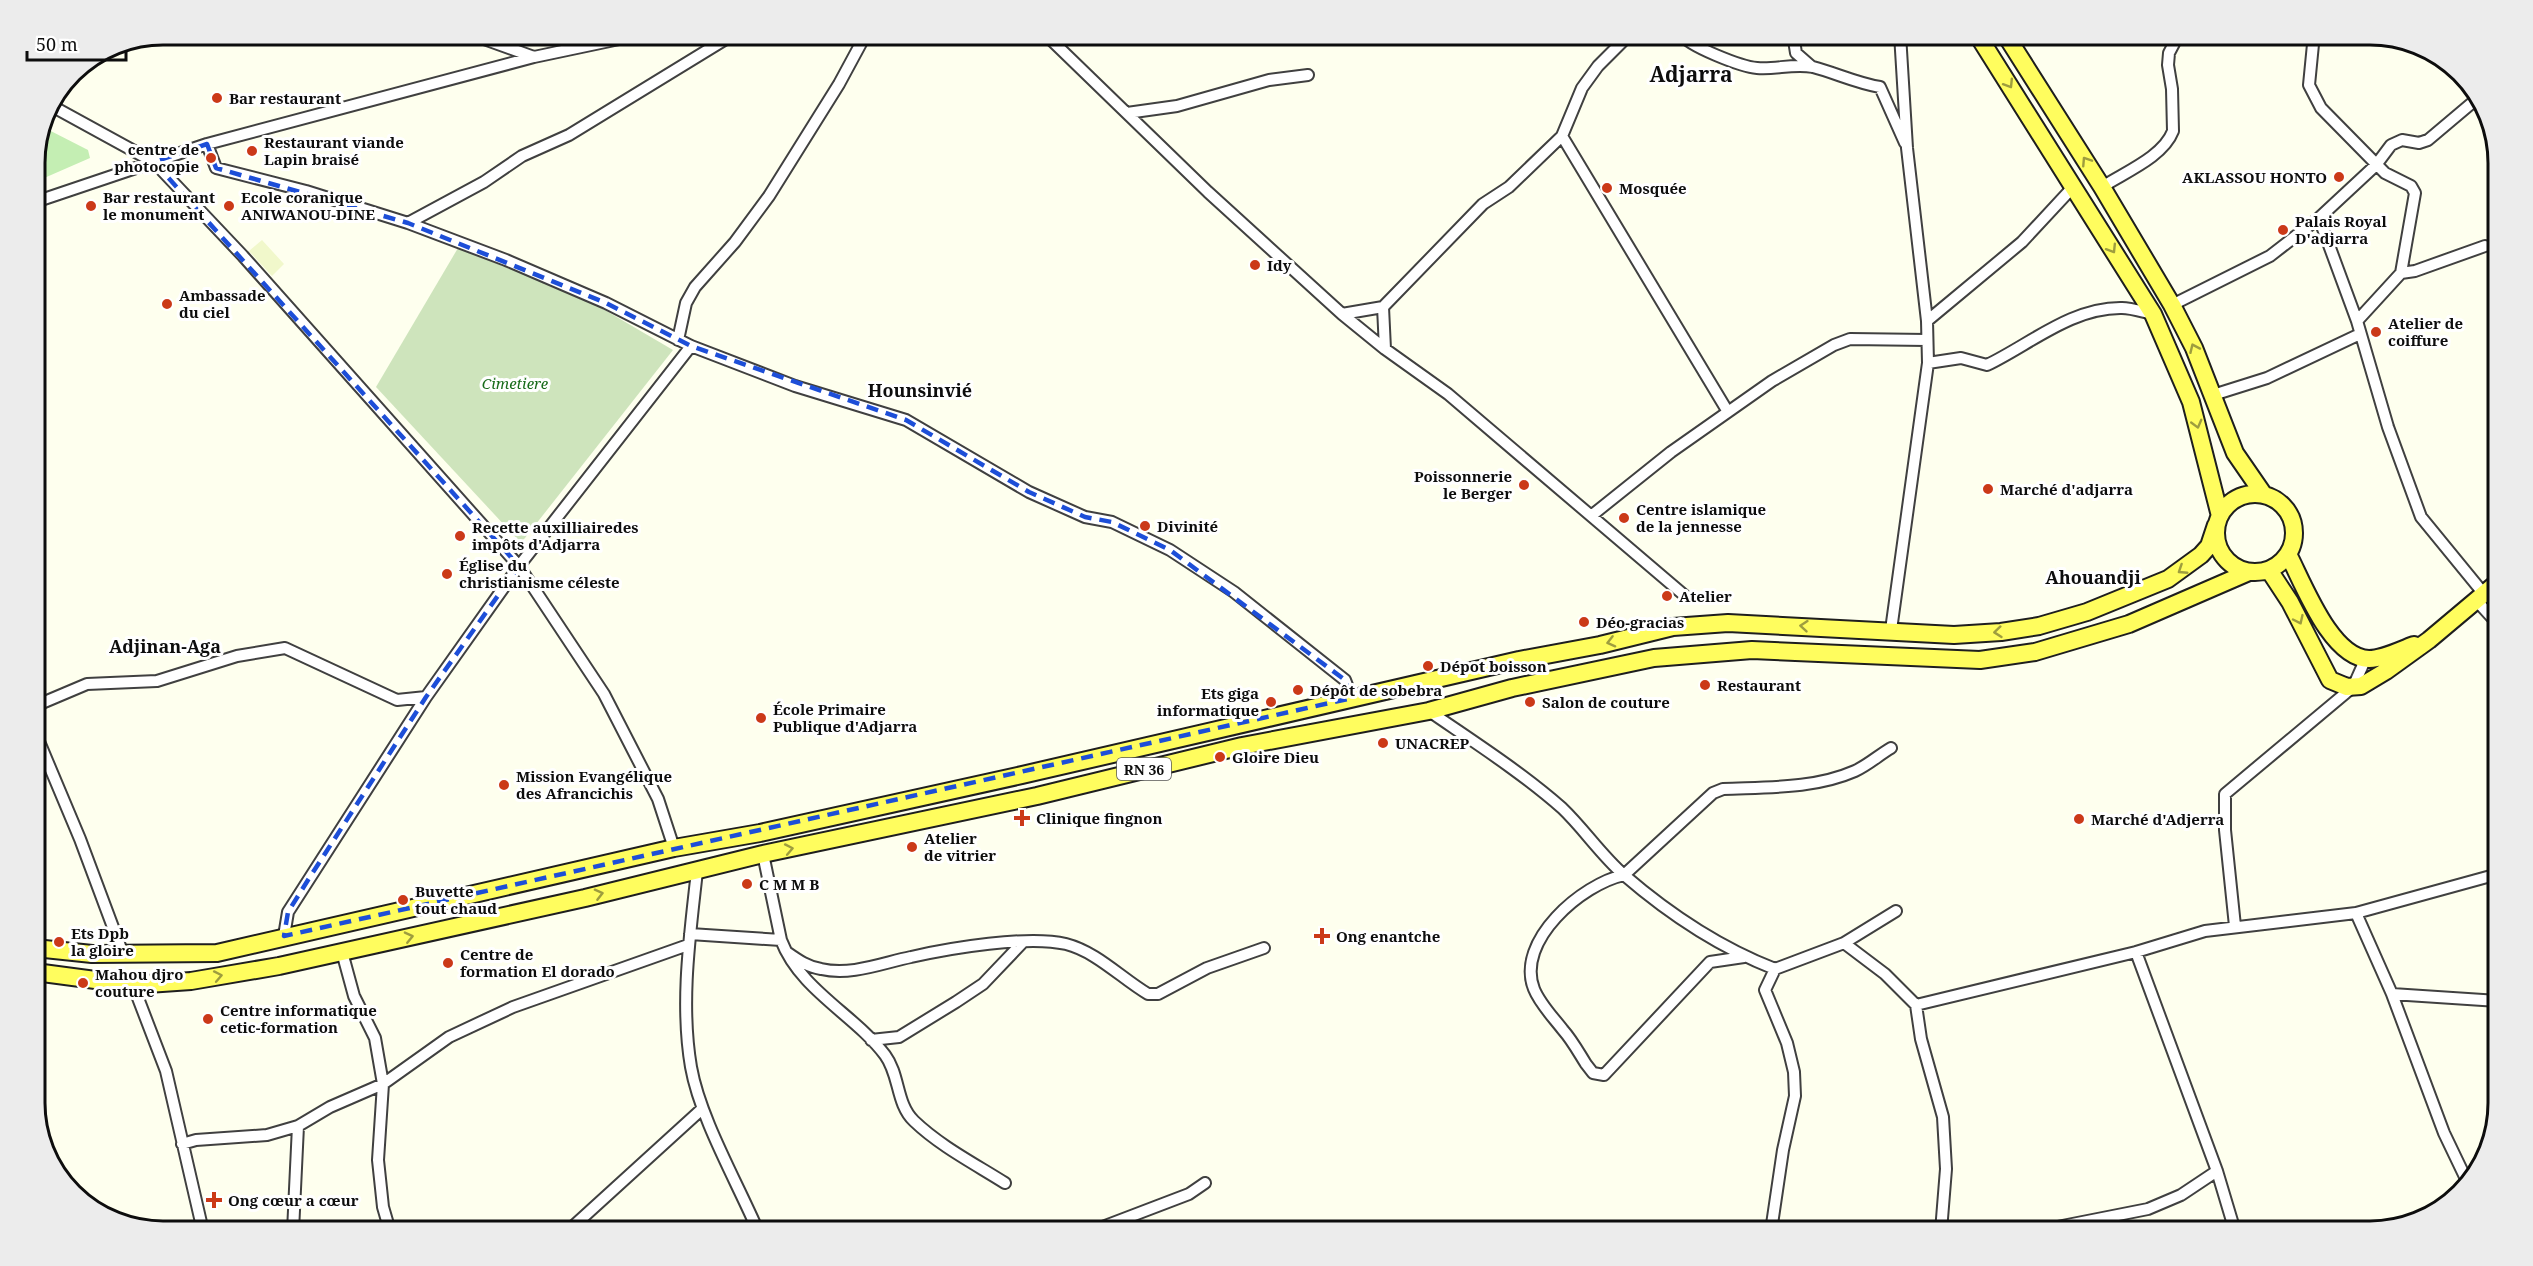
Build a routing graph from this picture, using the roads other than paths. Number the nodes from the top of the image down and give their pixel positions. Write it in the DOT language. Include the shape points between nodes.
graph roads {
  1 [pos="502,45"];
  2 [pos="586,45"];
  3 [pos="716,45"];
  4 [pos="860,45"];
  5 [pos="1056,45"];
  6 [pos="1619,45"];
  7 [pos="1695,45"];
  8 [pos="1795,45"];
  9 [pos="1901,45"];
  10 [pos="1984,45"];
  11 [pos="2012,45"];
  12 [pos="2173,45"];
  13 [pos="2313,45"];
  14 [pos="534,57"];
  15 [pos="1812,67"];
  16 [pos="1308,75"];
  17 [pos="2472,103"];
  18 [pos="58,109"];
  19 [pos="1127,113"];
  20 [pos="1562,136"];
  21 [pos="207,144"];
  22 [pos="1907,148"];
  23 [pos="154,162"];
  24 [pos="2376,165"];
  25 [pos="2074,186"];
  26 [pos="2102,187"];
  27 [pos="45,199"];
  28 [pos="2319,218"];
  29 [pos="408,223"];
  30 [pos="2485,246"];
  31 [pos="2401,273"];
  32 [pos="2172,305"];
  33 [pos="1383,307"];
  34 [pos="1342,314"];
  35 [pos="2153,314"];
  36 [pos="1927,321"];
  37 [pos="2357,321"];
  38 [pos="2360,334"];
  39 [pos="678,340"];
  40 [pos="1927,340"];
  41 [pos="691,346"];
  42 [pos="1385,349"];
  43 [pos="1928,363"];
  44 [pos="2213,395"];
  45 [pos="1728,412"];
  46 [pos="2264,495"];
  47 [pos="1591,516"];
  48 [pos="2218,521"];
  49 [pos="2288,554"];
  50 [pos="519,566"];
  51 [pos="2269,570"];
  52 [pos="2249,572"];
  53 [pos="2488,590"];
  54 [pos="1684,595"];
  55 [pos="2480,597"];
  56 [pos="2488,609"];
  57 [pos="1891,630"];
  58 [pos="2429,640"];
  59 [pos="2366,658"];
  60 [pos="2353,687"];
  61 [pos="426,698"];
  62 [pos="1352,698"];
  63 [pos="45,702"];
  64 [pos="1429,711"];
  65 [pos="1891,748"];
  66 [pos="45,755"];
  67 [pos="674,848"];
  68 [pos="763,854"];
  69 [pos="697,872"];
  70 [pos="1623,874"];
  71 [pos="2488,877"];
  72 [pos="1896,911"];
  73 [pos="2356,913"];
  74 [pos="2235,926"];
  75 [pos="284,936"];
  76 [pos="689,939"];
  77 [pos="781,940"];
  78 [pos="1023,942"];
  79 [pos="1844,943"];
  80 [pos="1264,948"];
  81 [pos="45,949"];
  82 [pos="342,952"];
  83 [pos="2136,952"];
  84 [pos="788,953"];
  85 [pos="123,954"];
  86 [pos="1744,957"];
  87 [pos="1775,969"];
  88 [pos="45,973"];
  89 [pos="133,985"];
  90 [pos="2392,994"];
  91 [pos="2488,1000"];
  92 [pos="1916,1005"];
  93 [pos="871,1040"];
  94 [pos="383,1084"];
  95 [pos="702,1109"];
  96 [pos="298,1126"];
  97 [pos="182,1144"];
  98 [pos="2217,1171"];
  99 [pos="2464,1174"];
  100 [pos="1005,1183"];
  101 [pos="1205,1183"];
  102 [pos="200,1221"];
  103 [pos="294,1221"];
  104 [pos="387,1221"];
  105 [pos="580,1221"];
  106 [pos="753,1221"];
  107 [pos="1121,1221"];
  108 [pos="1773,1221"];
  109 [pos="1942,1221"];
  110 [pos="2090,1221"];
  111 [pos="2232,1221"];
  1 -- 14 [label="street"];
  2 -- 14 [label="street"];
  3 -- 29 [label="street" via="569,135 522,156 484,182"];
  4 -- 39 [label="street" via="769,196 735,242 694,287 686,303"];
  5 -- 19 [label="street"];
  6 -- 20 [label="street" via="1582,88"];
  7 -- 15 [label="street" via="1757,69 1784,65"];
  8 -- 15 [label="street" via="1797,53"];
  9 -- 22 [label="street"];
  10 -- 25 [label="main road, one-way"];
  26 -- 11 [label="main road, one-way"];
  12 -- 26 [label="street" via="2169,53 2173,130 2169,140"];
  13 -- 24 [label="street" via="2309,85 2314,97"];
  14 -- 21 [label="street"];
  15 -- 22 [label="street" via="1880,87"];
  16 -- 19 [label="street" via="1236,88 1185,105"];
  17 -- 24 [label="street" via="2428,140 2402,140 2391,145"];
  18 -- 23 [label="street"];
  19 -- 34 [label="street"];
  20 -- 33 [label="street" via="1509,187 1483,204"];
  20 -- 45 [label="street"];
  21 -- 23 [label="street"];
  21 -- 29 [label="street" via="216,168"];
  22 -- 36 [label="street"];
  23 -- 27 [label="street"];
  23 -- 50 [label="street" via="243,256"];
  24 -- 28 [label="street"];
  24 -- 31 [label="street" via="2390,177 2411,186 2415,193"];
  25 -- 35 [label="main road, one-way"];
  25 -- 36 [label="street" via="2022,242"];
  26 -- 32 [label="main road"];
  28 -- 32 [label="street" via="2270,256"];
  28 -- 37 [label="street"];
  29 -- 39 [label="street" via="606,303"];
  30 -- 31 [label="street"];
  31 -- 37 [label="street"];
  44 -- 32 [label="main road, one-way"];
  33 -- 34 [label="street"];
  33 -- 42 [label="street"];
  34 -- 42 [label="street"];
  35 -- 43 [label="street" via="2123,308 2098,310 2073,318 1987,365 1961,357"];
  35 -- 48 [label="main road, one-way" via="2191,402"];
  36 -- 40 [label="street"];
  37 -- 38 [label="street"];
  38 -- 44 [label="street" via="2267,378"];
  38 -- 55 [label="street" via="2421,517"];
  39 -- 41 [label="street"];
  40 -- 43 [label="street"];
  40 -- 45 [label="street" via="1843,341 1772,381"];
  41 -- 50 [label="street"];
  41 -- 62 [label="street" via="795,386 906,420 1029,492 1084,517 1112,522 1170,550 1234,592 1345,680"];
  42 -- 47 [label="street" via="1434,383"];
  43 -- 57 [label="street"];
  44 -- 46 [label="main road" via="2235,453"];
  45 -- 47 [label="street"];
  46 -- 48 [label="main road" via="2238,497 2227,505"];
  46 -- 49 [label="main road" via="2281,503 2291,518 2294,537"];
  47 -- 54 [label="street"];
  48 -- 52 [label="main road" via="2216,541 2223,556 2234,567"];
  48 -- 57 [label="main road, RN 36, one-way" via="2209,546 2184,570 2087,612 2001,632 1954,635"];
  49 -- 51 [label="main road"];
  49 -- 59 [label="main road" via="2334,640 2357,658"];
  50 -- 61 [label="street"];
  50 -- 67 [label="street" via="604,694 658,799"];
  51 -- 52 [label="main road"];
  51 -- 60 [label="main road, one-way" via="2330,680"];
  52 -- 64 [label="main road, RN 36" via="2129,624 2035,652 1980,660 1752,650 1711,652 1654,658 1512,688"];
  53 -- 55 [label="main road"];
  55 -- 56 [label="street"];
  55 -- 58 [label="main road"];
  57 -- 62 [label="main road, RN 36, one-way" via="1728,623 1673,627"];
  58 -- 59 [label="main road"];
  58 -- 60 [label="main road" via="2386,671"];
  59 -- 60 [label="street"];
  60 -- 74 [label="street" via="2224,794"];
  61 -- 63 [label="street" via="397,700 285,648 237,656 156,681 87,684"];
  61 -- 75 [label="street" via="288,912"];
  62 -- 67 [label="main road, RN 36" via="760,833"];
  68 -- 64 [label="main road, RN 36, one-way" via="1036,796 1242,746"];
  64 -- 70 [label="street" via="1530,782 1588,833"];
  65 -- 70 [label="street" via="1844,774 1784,788 1723,789 1713,793"];
  66 -- 85 [label="street"];
  67 -- 75 [label="main road, RN 36"];
  68 -- 69 [label="main road, RN 36"];
  68 -- 77 [label="street"];
  69 -- 76 [label="street"];
  82 -- 69 [label="main road, RN 36, one-way"];
  70 -- 86 [label="street" via="1664,906"];
  70 -- 86 [label="street" via="1606,878 1563,909 1540,942 1529,972 1538,997 1593,1073 1604,1075 1710,962"];
  71 -- 73 [label="street"];
  72 -- 79 [label="street"];
  73 -- 74 [label="street"];
  73 -- 90 [label="street"];
  74 -- 83 [label="street"];
  75 -- 85 [label="main road, RN 36" via="217,953"];
  76 -- 77 [label="street"];
  76 -- 94 [label="street" via="513,1007 449,1037"];
  76 -- 95 [label="street" via="691,1067"];
  77 -- 84 [label="street"];
  78 -- 80 [label="street" via="1042,940 1088,952 1148,994 1158,994 1207,968"];
  78 -- 84 [label="street" via="956,948 838,971 807,965"];
  78 -- 93 [label="street" via="983,984 956,1002 899,1037"];
  79 -- 87 [label="street"];
  79 -- 92 [label="street" via="1885,974"];
  81 -- 85 [label="main road, RN 36"];
  89 -- 82 [label="main road, RN 36, one-way" via="191,981"];
  82 -- 94 [label="street" via="354,996 375,1038"];
  83 -- 92 [label="street"];
  83 -- 98 [label="street"];
  84 -- 93 [label="street" via="832,1006"];
  86 -- 87 [label="street"];
  87 -- 108 [label="street" via="1765,990 1787,1043 1795,1096"];
  88 -- 89 [label="main road, RN 36"];
  89 -- 97 [label="street" via="166,1071"];
  90 -- 91 [label="street"];
  90 -- 99 [label="street" via="2444,1133"];
  92 -- 109 [label="street" via="1942,1117 1946,1169"];
  93 -- 100 [label="street" via="892,1067 903,1106 915,1122"];
  94 -- 96 [label="street"];
  94 -- 104 [label="street" via="378,1160"];
  95 -- 105 [label="street"];
  95 -- 106 [label="street"];
  96 -- 97 [label="street" via="267,1136"];
  96 -- 103 [label="street"];
  97 -- 102 [label="street"];
  98 -- 110 [label="street" via="2181,1195 2148,1209"];
  98 -- 111 [label="street"];
  101 -- 107 [label="street"];
}
